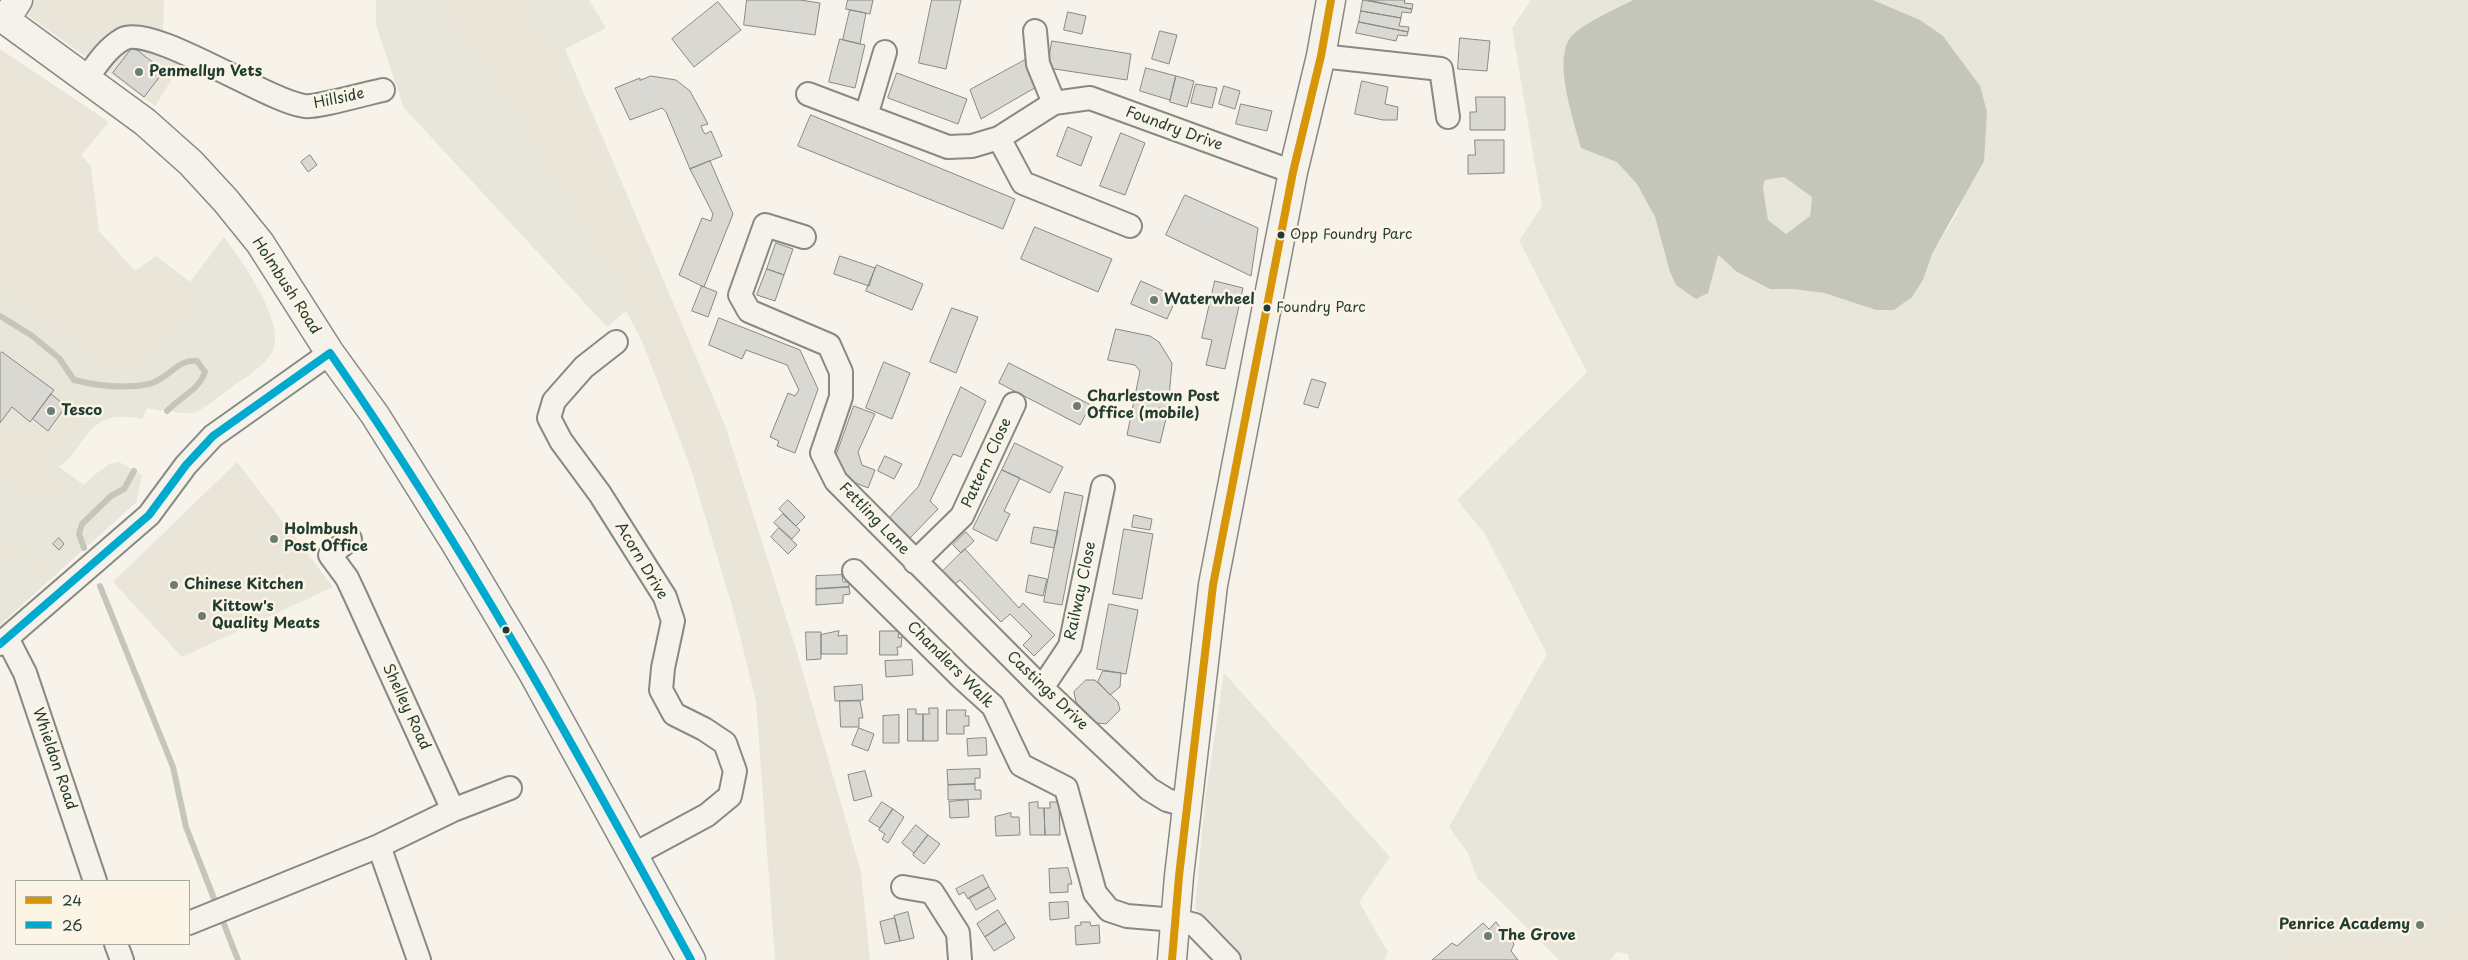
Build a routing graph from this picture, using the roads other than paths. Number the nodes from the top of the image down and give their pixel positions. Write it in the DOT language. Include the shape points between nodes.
graph roads {
  1 [pos="1331,0"];
  2 [pos="8,12"];
  3 [pos="1035,31"];
  4 [pos="885,52"];
  5 [pos="1321,56"];
  6 [pos="87,78"];
  7 [pos="383,90"];
  8 [pos="808,94"];
  9 [pos="1054,103"];
  10 [pos="866,116"];
  11 [pos="1448,117"];
  12 [pos="999,138"];
  13 [pos="1293,172"];
  14 [pos="1130,226"];
  15 [pos="804,237"];
  16 [pos="616,342"];
  17 [pos="330,353"];
  18 [pos="1014,404"];
  19 [pos="1103,487"];
  20 [pos="350,539"];
  21 [pos="915,562"];
  22 [pos="854,571"];
  23 [pos="4,641"];
  24 [pos="1042,688"];
  25 [pos="510,788"];
  26 [pos="1188,806"];
  27 [pos="453,810"];
  28 [pos="379,846"];
  29 [pos="634,855"];
  30 [pos="95,880"];
  31 [pos="904,887"];
  32 [pos="208,916"];
  33 [pos="1176,920"];
  34 [pos="418,956"];
  35 [pos="691,960"];
  36 [pos="960,960"];
  37 [pos="1172,960"];
  38 [pos="1229,960"];
  1 -- 5 [label="main road"];
  2 -- 6 [label="main road, Holmbush Road"];
  3 -- 9 [label="street" via="1038,64"];
  4 -- 10 [label="street"];
  5 -- 11 [label="street" via="1441,69"];
  5 -- 13 [label="main road"];
  6 -- 7 [label="street, Hillside" via="106,51 125,38 158,42 280,99 306,106"];
  6 -- 17 [label="main road, Holmbush Road" via="145,122 191,163 226,201 260,243"];
  8 -- 10 [label="street, Foundry Drive"];
  9 -- 12 [label="street, Foundry Drive"];
  9 -- 13 [label="street, Foundry Drive" via="1090,98"];
  10 -- 12 [label="street, Foundry Drive" via="948,147 972,146"];
  12 -- 14 [label="street" via="1023,183"];
  13 -- 26 [label="main road" via="1213,585"];
  15 -- 21 [label="street, Fettling Lane" via="765,225 740,296 750,311 829,345 841,372 841,397 822,453 836,481"];
  16 -- 29 [label="street, Acorn Drive" via="584,367 554,401 549,418 561,441 600,494 666,597 673,621 661,690 674,714 725,743 735,771 730,796 706,814"];
  17 -- 23 [label="street" via="214,436 186,465 148,515"];
  17 -- 29 [label="main road, Holmbush Road" via="375,415 456,544 533,673"];
  18 -- 21 [label="street, Pattern Close" via="962,516"];
  19 -- 24 [label="street, Railway Close" via="1070,646"];
  20 -- 27 [label="street, Shelley Road" via="330,555 351,587"];
  21 -- 24 [label="street, Castings Drive"];
  22 -- 33 [label="street, Chandlers Walk" via="993,706 1021,765 1066,788 1095,893 1109,910 1127,916"];
  23 -- 30 [label="street, Whieldon Road" via="25,673"];
  24 -- 26 [label="street, Castings Drive" via="1149,789"];
  25 -- 27 [label="street"];
  26 -- 33 [label="main road"];
  27 -- 28 [label="street"];
  28 -- 32 [label="street"];
  28 -- 34 [label="street"];
  29 -- 35 [label="main road, Holmbush Road"];
  31 -- 36 [label="street" via="932,892 958,934"];
  33 -- 37 [label="main road"];
  33 -- 38 [label="street, Chandlers Walk" via="1195,925"];
}
